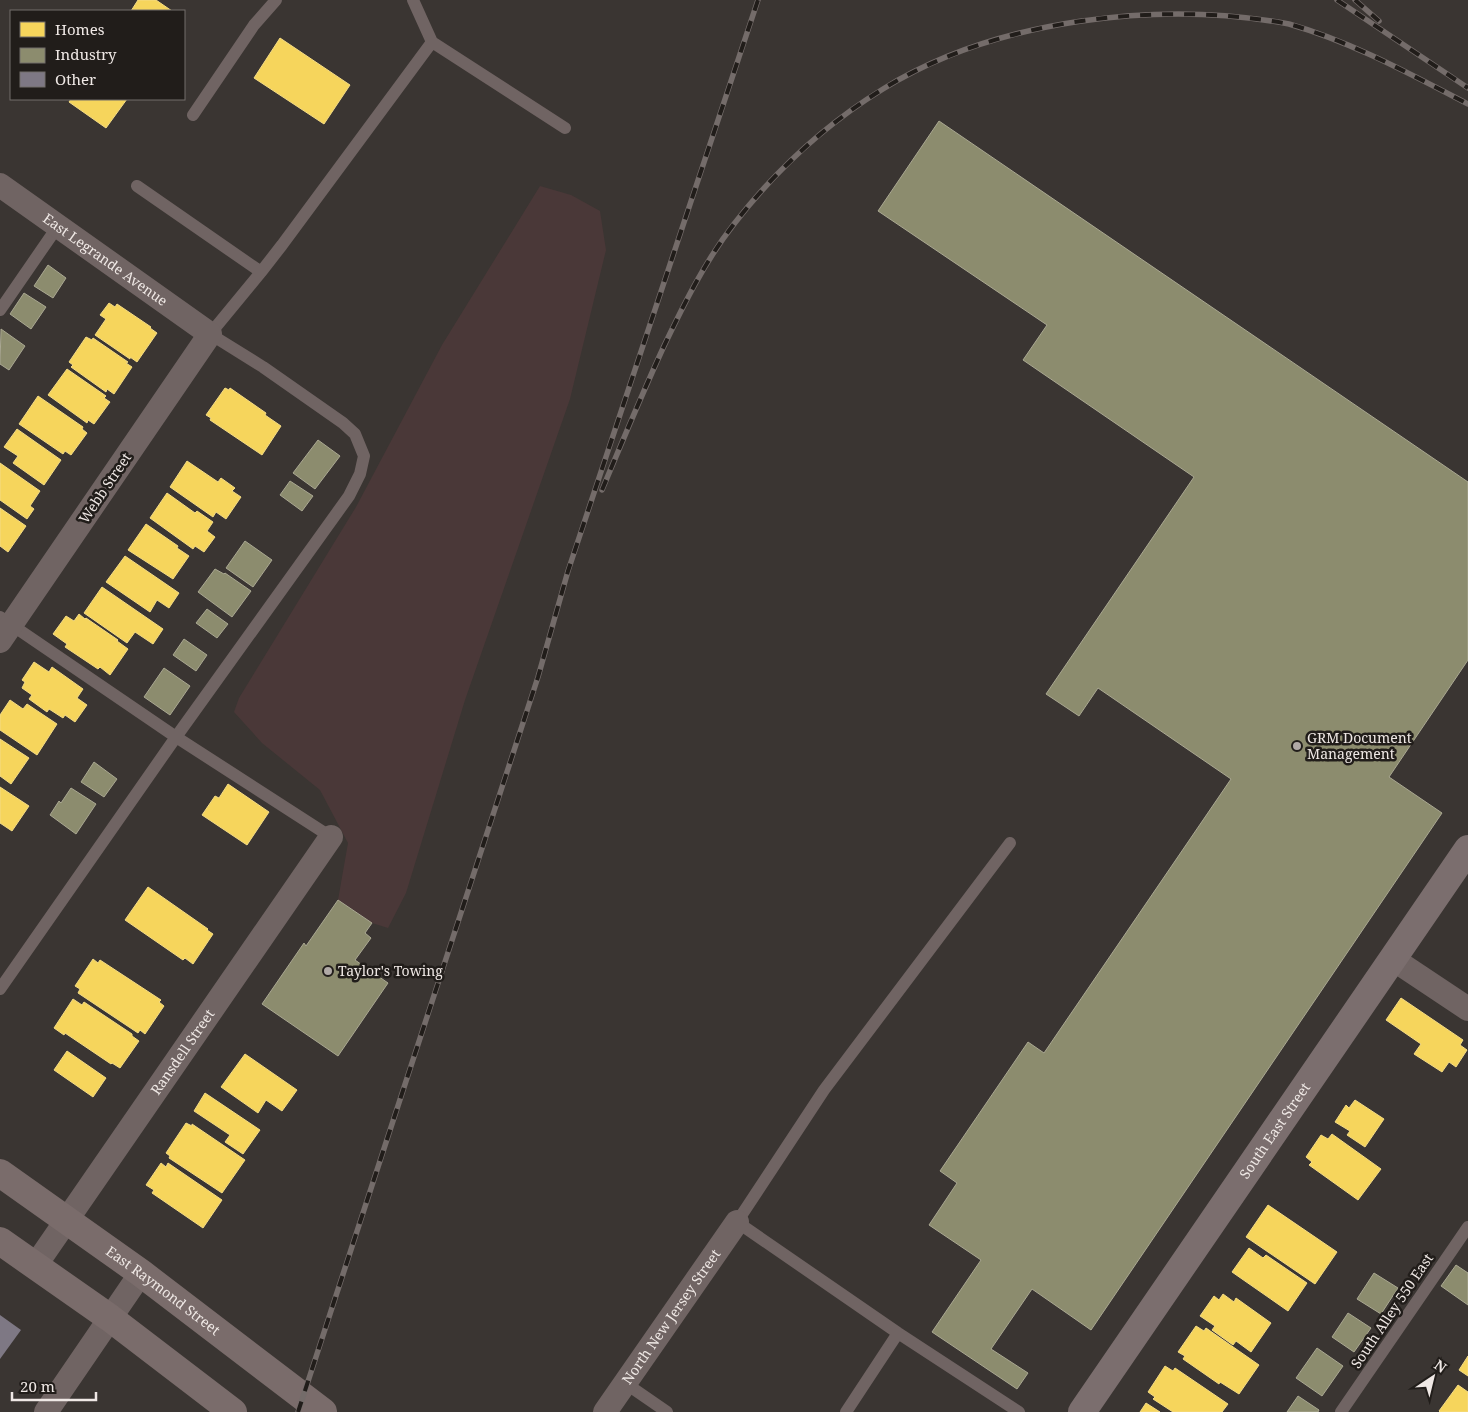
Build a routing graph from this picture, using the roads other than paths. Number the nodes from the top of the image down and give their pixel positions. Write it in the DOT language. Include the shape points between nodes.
graph roads {
  1 [pos="276,0"];
  2 [pos="413,0"];
  3 [pos="432,42"];
  4 [pos="192,115"];
  5 [pos="565,128"];
  6 [pos="0,184"];
  7 [pos="136,186"];
  8 [pos="58,226"];
  9 [pos="261,272"];
  10 [pos="0,310"];
  11 [pos="210,334"];
  12 [pos="4,628"];
  13 [pos="176,737"];
  14 [pos="331,837"];
  15 [pos="1010,843"];
  16 [pos="1468,849"];
  17 [pos="1393,959"];
  18 [pos="0,989"];
  19 [pos="1468,1009"];
  20 [pos="0,1173"];
  21 [pos="67,1220"];
  22 [pos="737,1222"];
  23 [pos="1468,1227"];
  24 [pos="0,1242"];
  25 [pos="35,1266"];
  26 [pos="141,1273"];
  27 [pos="110,1318"];
  28 [pos="898,1333"];
  29 [pos="626,1383"];
  30 [pos="46,1412"];
  31 [pos="233,1412"];
  32 [pos="323,1412"];
  33 [pos="605,1412"];
  34 [pos="666,1412"];
  35 [pos="846,1412"];
  36 [pos="1019,1412"];
  37 [pos="1082,1412"];
  38 [pos="1341,1412"];
  1 -- 4 [label="lane" via="254,24"];
  2 -- 3 [label="lane"];
  3 -- 5 [label="lane"];
  3 -- 9 [label="lane"];
  6 -- 8 [label="street, East Legrande Avenue"];
  7 -- 9 [label="lane"];
  8 -- 10 [label="lane"];
  8 -- 11 [label="street, East Legrande Avenue"];
  9 -- 11 [label="lane"];
  11 -- 12 [label="street, Webb Street"];
  11 -- 13 [label="lane" via="343,423 355,434 364,456 360,474 349,496"];
  12 -- 13 [label="lane"];
  13 -- 14 [label="lane"];
  13 -- 18 [label="lane"];
  14 -- 21 [label="street, Ransdell Street"];
  15 -- 22 [label="lane" via="824,1090"];
  16 -- 17 [label="main road, South East Street"];
  17 -- 19 [label="street"];
  17 -- 37 [label="main road, South East Street"];
  20 -- 21 [label="main road, East Raymond Street"];
  21 -- 25 [label="street, Ransdell Street"];
  21 -- 26 [label="main road, East Raymond Street"];
  22 -- 28 [label="lane"];
  22 -- 29 [label="street, North New Jersey Street"];
  23 -- 38 [label="lane, South Alley 550 East"];
  24 -- 25 [label="main road"];
  25 -- 27 [label="main road"];
  26 -- 27 [label="street"];
  26 -- 32 [label="main road, East Raymond Street"];
  27 -- 30 [label="street"];
  27 -- 31 [label="main road"];
  28 -- 35 [label="lane"];
  28 -- 36 [label="lane"];
  29 -- 33 [label="street, North New Jersey Street"];
  29 -- 34 [label="lane"];
}
